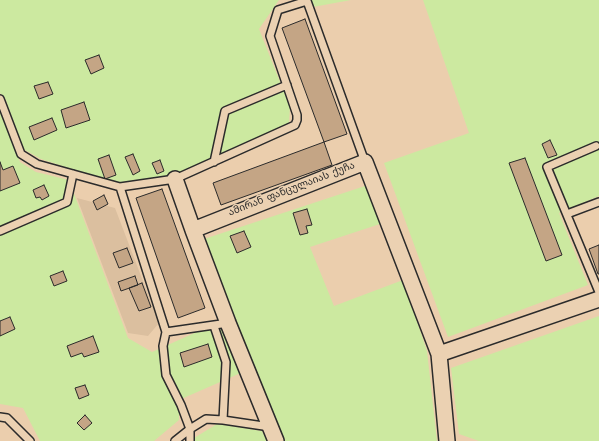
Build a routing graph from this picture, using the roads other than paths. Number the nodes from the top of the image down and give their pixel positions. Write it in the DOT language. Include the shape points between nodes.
graph roads {
  1 [pos="287,85"];
  2 [pos="0,99"];
  3 [pos="596,146"];
  4 [pos="214,162"];
  5 [pos="365,162"];
  6 [pos="73,174"];
  7 [pos="175,179"];
  8 [pos="120,187"];
  9 [pos="599,202"];
  10 [pos="567,214"];
  11 [pos="193,230"];
  12 [pos="0,231"];
  13 [pos="599,292"];
  14 [pos="599,299"];
  15 [pos="221,325"];
  16 [pos="166,332"];
  17 [pos="439,354"];
  18 [pos="0,417"];
  19 [pos="223,420"];
  20 [pos="270,427"];
  21 [pos="190,429"];
  22 [pos="30,441"];
  23 [pos="175,441"];
  24 [pos="190,441"];
  25 [pos="276,441"];
  26 [pos="447,441"];
  1 -- 4 [label="lane" via="225,111"];
  1 -- 4 [label="lane" via="297,115 296,125"];
  1 -- 5 [label="lane" via="270,36 278,10 307,1"];
  2 -- 6 [label="lane" via="21,154 37,164"];
  3 -- 10 [label="lane" via="547,167"];
  4 -- 7 [label="lane"];
  5 -- 11 [label="street, ამირან ფანცულაიას ქუჩა"];
  5 -- 17 [label="street, ამირან ფანცულაიას ქუჩა"];
  6 -- 8 [label="lane"];
  6 -- 12 [label="lane" via="67,202"];
  7 -- 8 [label="lane"];
  7 -- 11 [label="street"];
  8 -- 16 [label="lane"];
  9 -- 10 [label="lane"];
  10 -- 13 [label="lane"];
  11 -- 15 [label="street"];
  14 -- 17 [label="street"];
  15 -- 16 [label="lane"];
  15 -- 19 [label="lane" via="226,362"];
  15 -- 20 [label="street"];
  16 -- 21 [label="lane" via="163,346 166,375"];
  17 -- 26 [label="street, ამირან ფანცულაიას ქუჩა"];
  18 -- 22 [label="lane" via="7,418"];
  19 -- 20 [label="lane"];
  19 -- 21 [label="lane" via="206,419"];
  20 -- 25 [label="street"];
  21 -- 23 [label="lane"];
  21 -- 24 [label="lane"];
}
